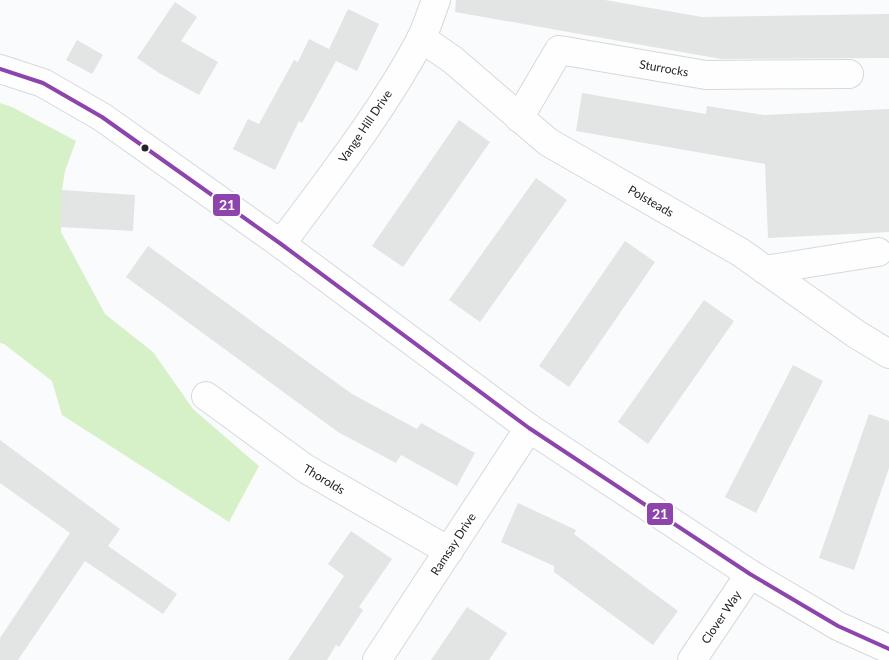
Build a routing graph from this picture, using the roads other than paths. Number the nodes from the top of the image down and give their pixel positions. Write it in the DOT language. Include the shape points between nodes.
graph roads {
  1 [pos="436,0"];
  2 [pos="421,38"];
  3 [pos="0,69"];
  4 [pos="848,74"];
  5 [pos="519,118"];
  6 [pos="281,244"];
  7 [pos="878,252"];
  8 [pos="765,270"];
  9 [pos="889,354"];
  10 [pos="206,396"];
  11 [pos="529,428"];
  12 [pos="449,551"];
  13 [pos="750,574"];
  14 [pos="889,649"];
  15 [pos="377,660"];
  16 [pos="692,660"];
  1 -- 2 [label="street, Vange Hill Drive"];
  2 -- 5 [label="street, Polsteads" via="453,60"];
  2 -- 6 [label="street, Vange Hill Drive" via="361,135"];
  3 -- 6 [label="street" via="43,83 102,117"];
  4 -- 5 [label="street, Sturrocks" via="706,75 559,50"];
  5 -- 8 [label="street, Polsteads" via="548,142 740,252"];
  6 -- 11 [label="street"];
  7 -- 8 [label="street"];
  8 -- 9 [label="street, Polsteads"];
  10 -- 12 [label="street, Thorolds" via="306,469"];
  11 -- 12 [label="street, Ramsay Drive"];
  11 -- 13 [label="street"];
  12 -- 15 [label="street, Ramsay Drive"];
  13 -- 14 [label="street" via="838,626"];
  13 -- 16 [label="street, Clover Way"];
}
